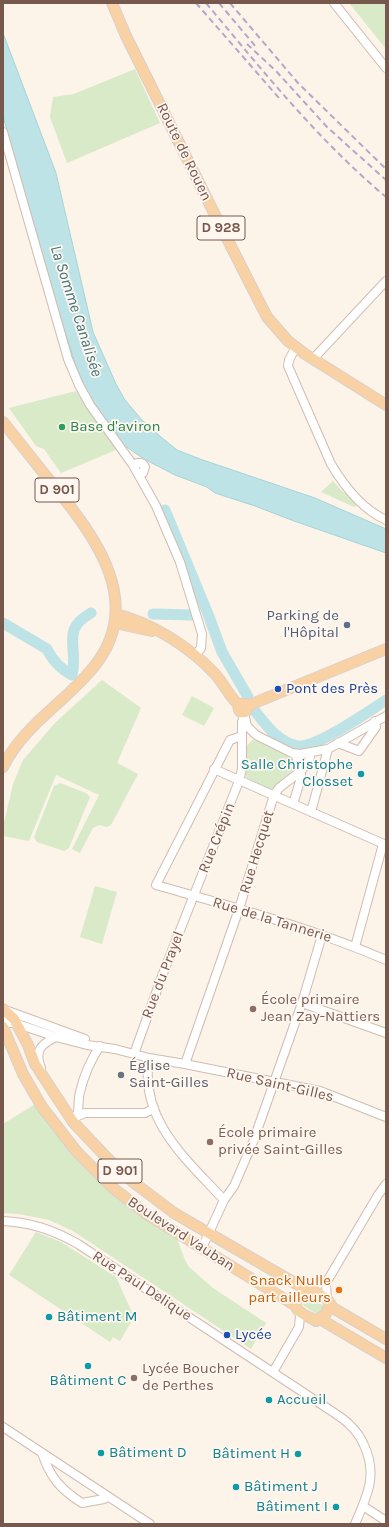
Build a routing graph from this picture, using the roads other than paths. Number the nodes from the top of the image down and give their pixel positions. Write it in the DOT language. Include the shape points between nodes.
graph roads {
  1 [pos="112,3"];
  2 [pos="334,3"];
  3 [pos="386,68"];
  4 [pos="3,132"];
  5 [pos="386,281"];
  6 [pos="296,347"];
  7 [pos="313,359"];
  8 [pos="386,405"];
  9 [pos="3,422"];
  10 [pos="386,520"];
  11 [pos="116,619"];
  12 [pos="135,628"];
  13 [pos="160,633"];
  14 [pos="109,643"];
  15 [pos="386,649"];
  16 [pos="195,656"];
  17 [pos="244,710"];
  18 [pos="386,716"];
  19 [pos="375,721"];
  20 [pos="256,735"];
  21 [pos="242,740"];
  22 [pos="338,743"];
  23 [pos="328,749"];
  24 [pos="311,753"];
  25 [pos="294,754"];
  26 [pos="3,767"];
  27 [pos="214,769"];
  28 [pos="301,771"];
  29 [pos="239,781"];
  30 [pos="274,795"];
  31 [pos="293,804"];
  32 [pos="311,812"];
  33 [pos="385,844"];
  34 [pos="194,896"];
  35 [pos="239,909"];
  36 [pos="322,935"];
  37 [pos="355,947"];
  38 [pos="386,960"];
  39 [pos="302,1003"];
  40 [pos="3,1009"];
  41 [pos="3,1020"];
  42 [pos="16,1023"];
  43 [pos="3,1027"];
  44 [pos="386,1033"];
  45 [pos="6,1037"];
  46 [pos="56,1037"];
  47 [pos="100,1046"];
  48 [pos="134,1054"];
  49 [pos="149,1058"];
  50 [pos="185,1064"];
  51 [pos="275,1082"];
  52 [pos="47,1083"];
  53 [pos="153,1109"];
  54 [pos="386,1117"];
  55 [pos="76,1119"];
  56 [pos="386,1186"];
  57 [pos="224,1200"];
  58 [pos="3,1221"];
  59 [pos="209,1233"];
  60 [pos="202,1248"];
  61 [pos="326,1283"];
  62 [pos="307,1289"];
  63 [pos="329,1301"];
  64 [pos="297,1308"];
  65 [pos="318,1320"];
  66 [pos="300,1327"];
  67 [pos="386,1339"];
  68 [pos="386,1358"];
  69 [pos="273,1372"];
  70 [pos="3,1427"];
  71 [pos="42,1453"];
  72 [pos="108,1497"];
  73 [pos="363,1506"];
  74 [pos="386,1522"];
  75 [pos="150,1524"];
  76 [pos="355,1524"];
  1 -- 6 [label="main road, Route de Rouen / D 928" via="259,304 277,330"];
  2 -- 3 [label="street"];
  4 -- 16 [label="street" via="68,359 90,405 134,465 156,506 180,562 202,634 201,648"];
  5 -- 7 [label="street"];
  6 -- 7 [label="main road, Route de Rouen / D 928"];
  6 -- 10 [label="street" via="288,366 331,464 339,478 366,508"];
  7 -- 8 [label="main road, Route de Rouen / D 928"];
  9 -- 11 [label="main road, D 901" via="95,541 111,577 116,598"];
  11 -- 12 [label="main road"];
  11 -- 13 [label="main road" via="140,622"];
  11 -- 14 [label="main road, D 901"];
  12 -- 13 [label="main road"];
  12 -- 14 [label="main road"];
  13 -- 16 [label="main road"];
  14 -- 26 [label="main road, D 901" via="92,670 24,737"];
  15 -- 17 [label="main road"];
  16 -- 17 [label="main road" via="216,675"];
  17 -- 20 [label="street" via="247,726"];
  17 -- 21 [label="street, Rue Crépin"];
  18 -- 19 [label="street"];
  19 -- 22 [label="street"];
  19 -- 22 [label="street" via="376,727 359,751"];
  20 -- 21 [label="street"];
  20 -- 25 [label="street"];
  21 -- 27 [label="street" via="230,740"];
  21 -- 29 [label="street, Rue Crépin" via="242,769"];
  22 -- 23 [label="street"];
  23 -- 24 [label="street"];
  23 -- 32 [label="street"];
  24 -- 25 [label="street"];
  24 -- 28 [label="street"];
  25 -- 28 [label="street"];
  27 -- 29 [label="street"];
  27 -- 34 [label="street, Rue de la Tannerie" via="156,885"];
  28 -- 30 [label="street"];
  28 -- 31 [label="street"];
  29 -- 30 [label="street"];
  29 -- 34 [label="street, Rue Crépin"];
  30 -- 31 [label="street"];
  30 -- 35 [label="street, Rue Hecquet"];
  31 -- 32 [label="street"];
  32 -- 33 [label="street"];
  33 -- 37 [label="street"];
  34 -- 35 [label="street, Rue de la Tannerie"];
  34 -- 48 [label="street, Rue du Prayel"];
  35 -- 36 [label="street, Rue de la Tannerie"];
  35 -- 50 [label="street, Rue Hecquet"];
  36 -- 37 [label="street, Rue de la Tannerie"];
  36 -- 39 [label="street"];
  37 -- 38 [label="street, Rue de la Tannerie"];
  39 -- 44 [label="street"];
  39 -- 51 [label="street"];
  40 -- 42 [label="main road, D 901"];
  40 -- 47 [label="street, Rue Saint-Gilles"];
  41 -- 42 [label="street, Rue Saint-Gilles"];
  42 -- 46 [label="street, Rue Saint-Gilles"];
  42 -- 52 [label="main road, Boulevard Vauban / D 901"];
  43 -- 45 [label="main road, Boulevard Vauban / D 901"];
  45 -- 60 [label="main road, Boulevard Vauban / D 901" via="34,1094 77,1152 131,1203"];
  46 -- 47 [label="street, Rue Saint-Gilles"];
  46 -- 52 [label="street" via="43,1044 39,1051 39,1062"];
  47 -- 48 [label="street, Rue Saint-Gilles"];
  47 -- 55 [label="street" via="90,1061 79,1093"];
  48 -- 49 [label="street, Rue Saint-Gilles"];
  49 -- 50 [label="street, Rue Saint-Gilles"];
  49 -- 53 [label="street" via="147,1078"];
  50 -- 51 [label="street, Rue Saint-Gilles"];
  51 -- 54 [label="street, Rue Saint-Gilles" via="320,1091"];
  51 -- 57 [label="street" via="234,1186"];
  52 -- 55 [label="main road, Boulevard Vauban / D 901"];
  53 -- 55 [label="street" via="145,1113 85,1113"];
  53 -- 57 [label="street" via="173,1145"];
  55 -- 59 [label="main road, Boulevard Vauban / D 901" via="109,1160 142,1190"];
  56 -- 61 [label="street"];
  57 -- 59 [label="street"];
  58 -- 69 [label="street, Rue Paul Delique" via="29,1223 64,1236"];
  59 -- 60 [label="street"];
  59 -- 62 [label="main road, Boulevard Vauban / D 901"];
  60 -- 64 [label="main road, Boulevard Vauban / D 901"];
  61 -- 62 [label="street"];
  61 -- 63 [label="street"];
  62 -- 63 [label="main road, Boulevard Vauban"];
  62 -- 64 [label="main road" via="298,1296"];
  63 -- 65 [label="main road" via="326,1314"];
  63 -- 67 [label="main road" via="333,1308"];
  64 -- 65 [label="main road, Boulevard Vauban"];
  64 -- 66 [label="street"];
  65 -- 66 [label="street"];
  65 -- 68 [label="main road"];
  66 -- 69 [label="street"];
  69 -- 73 [label="street, Rue Paul Delique" via="333,1412 351,1426 362,1439 370,1457 371,1475"];
  70 -- 71 [label="street"];
  71 -- 72 [label="street"];
  71 -- 72 [label="street" via="47,1468 67,1493 82,1503"];
  72 -- 75 [label="street"];
  73 -- 74 [label="street"];
  73 -- 76 [label="street, Rue Paul Delique"];
}
